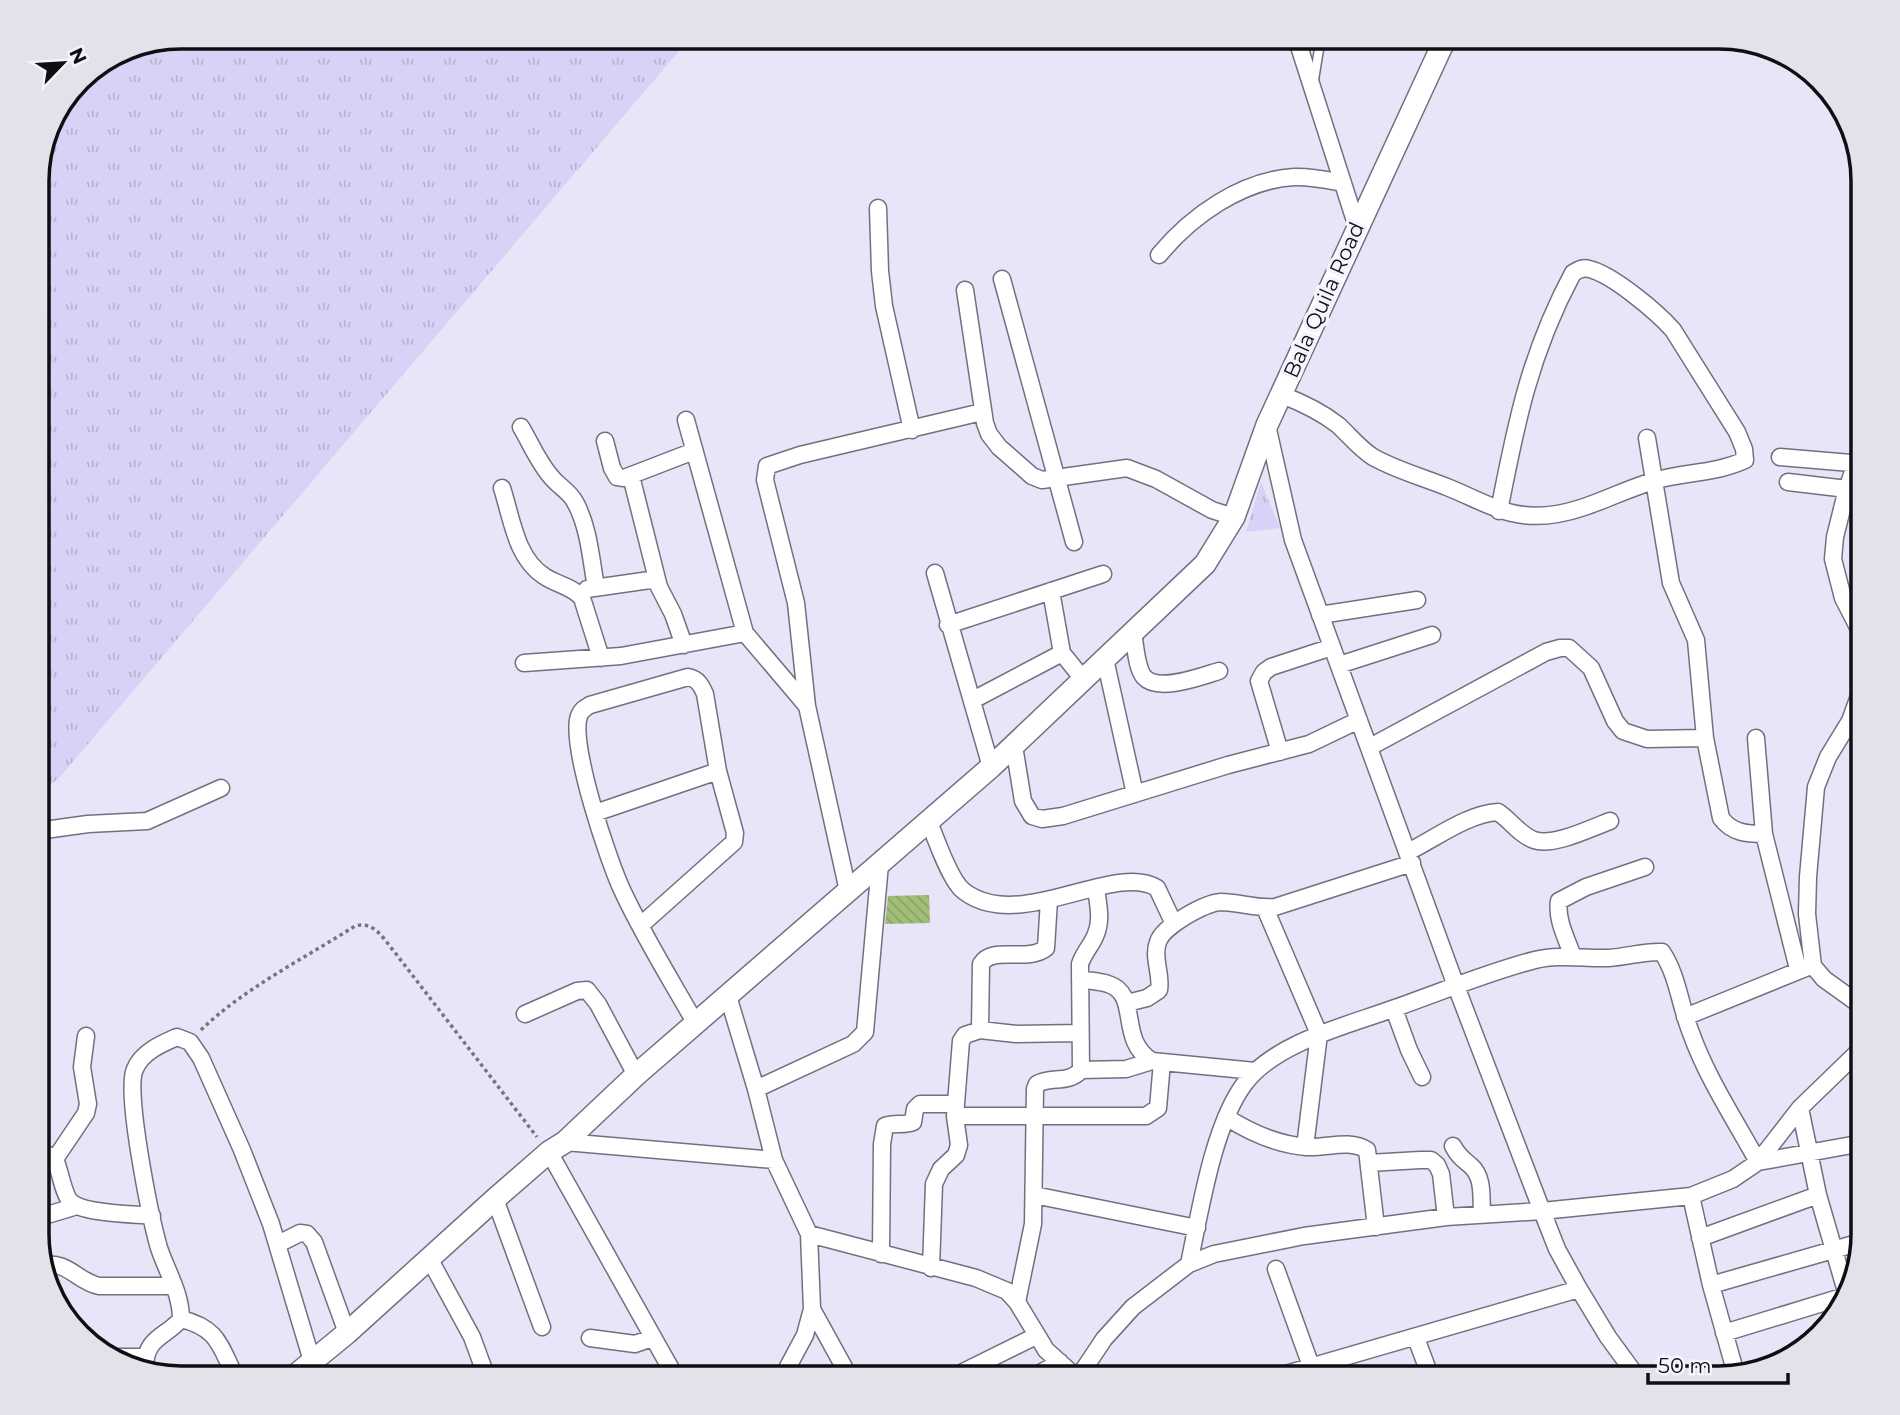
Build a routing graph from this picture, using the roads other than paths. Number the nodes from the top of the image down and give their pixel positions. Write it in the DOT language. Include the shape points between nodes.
graph roads {
  1 [pos="1300,49"];
  2 [pos="1319,49"];
  3 [pos="1440,49"];
  4 [pos="1312,87"];
  5 [pos="1343,183"];
  6 [pos="878,208"];
  7 [pos="1357,226"];
  8 [pos="1159,255"];
  9 [pos="1002,279"];
  10 [pos="964,290"];
  11 [pos="1282,395"];
  12 [pos="982,412"];
  13 [pos="686,420"];
  14 [pos="1267,425"];
  15 [pos="521,427"];
  16 [pos="912,430"];
  17 [pos="1647,438"];
  18 [pos="605,441"];
  19 [pos="694,451"];
  20 [pos="1780,457"];
  21 [pos="1851,462"];
  22 [pos="631,476"];
  23 [pos="1058,479"];
  24 [pos="1656,480"];
  25 [pos="1851,480"];
  26 [pos="1788,482"];
  27 [pos="502,488"];
  28 [pos="1847,489"];
  29 [pos="1499,511"];
  30 [pos="1234,517"];
  31 [pos="1074,542"];
  32 [pos="935,573"];
  33 [pos="1103,574"];
  34 [pos="657,579"];
  35 [pos="596,587"];
  36 [pos="576,590"];
  37 [pos="1051,591"];
  38 [pos="1418,600"];
  39 [pos="1851,614"];
  40 [pos="1321,615"];
  41 [pos="948,625"];
  42 [pos="745,633"];
  43 [pos="1133,634"];
  44 [pos="1432,635"];
  45 [pos="684,645"];
  46 [pos="1332,647"];
  47 [pos="1062,653"];
  48 [pos="601,658"];
  49 [pos="1105,659"];
  50 [pos="524,663"];
  51 [pos="1339,665"];
  52 [pos="1219,671"];
  53 [pos="1083,679"];
  54 [pos="973,700"];
  55 [pos="807,706"];
  56 [pos="1851,718"];
  57 [pos="1359,720"];
  58 [pos="1706,738"];
  59 [pos="1756,738"];
  60 [pos="1014,746"];
  61 [pos="1370,747"];
  62 [pos="1280,752"];
  63 [pos="991,767"];
  64 [pos="718,771"];
  65 [pos="221,788"];
  66 [pos="1135,794"];
  67 [pos="595,813"];
  68 [pos="1610,821"];
  69 [pos="929,822"];
  70 [pos="49,829"];
  71 [pos="1764,834"];
  72 [pos="1410,858"];
  73 [pos="880,864"];
  74 [pos="1645,867"];
  75 [pos="1096,889"];
  76 [pos="848,891"];
  77 [pos="1049,900"];
  78 [pos="1265,908"];
  79 [pos="1174,924"];
  80 [pos="641,925"];
  81 [pos="1573,957"];
  82 [pos="1806,968"];
  83 [pos="1080,979"];
  84 [pos="1456,986"];
  85 [pos="728,996"];
  86 [pos="1851,998"];
  87 [pos="1127,1003"];
  88 [pos="1394,1009"];
  89 [pos="525,1014"];
  90 [pos="1685,1017"];
  91 [pos="696,1024"];
  92 [pos="980,1030"];
  93 [pos="1080,1033"];
  94 [pos="1319,1034"];
  95 [pos="86,1036"];
  96 [pos="1157,1062"];
  97 [pos="1851,1065"];
  98 [pos="1081,1070"];
  99 [pos="1255,1072"];
  100 [pos="636,1075"];
  101 [pos="1422,1077"];
  102 [pos="756,1088"];
  103 [pos="1800,1108"];
  104 [pos="955,1110"];
  105 [pos="1036,1115"];
  106 [pos="1226,1117"];
  107 [pos="1851,1145"];
  108 [pos="1453,1146"];
  109 [pos="557,1147"];
  110 [pos="1305,1147"];
  111 [pos="1810,1154"];
  112 [pos="49,1156"];
  113 [pos="55,1159"];
  114 [pos="774,1160"];
  115 [pos="1758,1162"];
  116 [pos="1369,1163"];
  117 [pos="1034,1195"];
  118 [pos="1691,1195"];
  119 [pos="1818,1195"];
  120 [pos="495,1199"];
  121 [pos="76,1206"];
  122 [pos="1542,1211"];
  123 [pos="49,1214"];
  124 [pos="1482,1214"];
  125 [pos="152,1216"];
  126 [pos="1446,1217"];
  127 [pos="1376,1227"];
  128 [pos="1197,1228"];
  129 [pos="809,1234"];
  130 [pos="1700,1238"];
  131 [pos="278,1244"];
  132 [pos="1850,1245"];
  133 [pos="1834,1249"];
  134 [pos="881,1254"];
  135 [pos="429,1258"];
  136 [pos="52,1264"];
  137 [pos="1189,1264"];
  138 [pos="931,1268"];
  139 [pos="1276,1269"];
  140 [pos="1843,1280"];
  141 [pos="1711,1285"];
  142 [pos="174,1286"];
  143 [pos="1578,1289"];
  144 [pos="1833,1300"];
  145 [pos="1017,1303"];
  146 [pos="812,1309"];
  147 [pos="181,1319"];
  148 [pos="542,1327"];
  149 [pos="1724,1332"];
  150 [pos="347,1333"];
  151 [pos="1036,1336"];
  152 [pos="590,1338"];
  153 [pos="652,1338"];
  154 [pos="1416,1338"];
  155 [pos="145,1361"];
  156 [pos="312,1361"];
  157 [pos="1060,1363"];
  158 [pos="1733,1365"];
  159 [pos="230,1366"];
  160 [pos="306,1366"];
  161 [pos="483,1366"];
  162 [pos="669,1366"];
  163 [pos="789,1366"];
  164 [pos="843,1366"];
  165 [pos="975,1366"];
  166 [pos="1054,1366"];
  167 [pos="1063,1366"];
  168 [pos="1086,1366"];
  169 [pos="1311,1366"];
  170 [pos="1426,1366"];
  171 [pos="1630,1366"];
  1 -- 4 [label="street"];
  2 -- 4 [label="lane"];
  3 -- 7 [label="street, Bala Quila Road"];
  4 -- 5 [label="street"];
  5 -- 7 [label="street"];
  5 -- 8 [label="street" via="1295,177 1251,187 1185,228"];
  6 -- 16 [label="street" via="884,306"];
  7 -- 11 [label="street, Bala Quila Road"];
  9 -- 23 [label="street"];
  10 -- 12 [label="street"];
  11 -- 14 [label="street, Bala Quila Road"];
  11 -- 29 [label="street" via="1318,410 1372,456"];
  12 -- 16 [label="street"];
  12 -- 23 [label="street" via="999,447 1032,476"];
  13 -- 19 [label="street"];
  14 -- 30 [label="street, Bala Quila Road"];
  14 -- 40 [label="street" via="1293,540"];
  15 -- 35 [label="street" via="552,478 576,504"];
  16 -- 55 [label="street" via="767,466 765,480 796,603"];
  17 -- 24 [label="street"];
  18 -- 22 [label="street" via="617,477"];
  19 -- 22 [label="street"];
  19 -- 42 [label="street"];
  20 -- 21 [label="street"];
  22 -- 34 [label="street"];
  23 -- 30 [label="street" via="1127,468"];
  23 -- 31 [label="street"];
  24 -- 29 [label="street" via="1559,514 1527,517"];
  24 -- 29 [label="street" via="1732,466 1745,460 1744,449 1661,317 1612,281 1588,268 1579,269 1555,309 1534,359 1516,421"];
  24 -- 58 [label="street" via="1671,583 1696,640"];
  25 -- 28 [label="street"];
  26 -- 28 [label="street"];
  27 -- 36 [label="street" via="526,561 549,580"];
  28 -- 39 [label="street" via="1833,559"];
  30 -- 43 [label="street, Bala Quila Road" via="1205,564"];
  32 -- 41 [label="street"];
  33 -- 37 [label="street"];
  34 -- 35 [label="street"];
  34 -- 45 [label="street"];
  35 -- 36 [label="street"];
  36 -- 48 [label="street" via="586,607"];
  37 -- 41 [label="street"];
  37 -- 47 [label="street"];
  38 -- 40 [label="street"];
  40 -- 46 [label="street"];
  41 -- 54 [label="street"];
  42 -- 45 [label="street"];
  42 -- 55 [label="street"];
  43 -- 49 [label="street, Bala Quila Road"];
  43 -- 52 [label="street" via="1143,676 1149,681 1172,684"];
  44 -- 51 [label="street"];
  45 -- 48 [label="street"];
  46 -- 51 [label="street"];
  46 -- 62 [label="street" via="1271,667 1259,681"];
  47 -- 53 [label="street"];
  47 -- 54 [label="street"];
  48 -- 50 [label="street"];
  49 -- 53 [label="street, Bala Quila Road"];
  49 -- 66 [label="street"];
  51 -- 57 [label="street"];
  53 -- 60 [label="street, Bala Quila Road"];
  54 -- 63 [label="street"];
  55 -- 76 [label="street"];
  56 -- 82 [label="street" via="1816,787"];
  57 -- 61 [label="street"];
  57 -- 62 [label="street"];
  58 -- 61 [label="street" via="1647,739 1623,731 1591,668 1569,648 1560,648 1537,656"];
  58 -- 71 [label="street" via="1721,818 1739,832"];
  59 -- 71 [label="street"];
  60 -- 63 [label="street, Bala Quila Road"];
  60 -- 66 [label="street" via="1023,801 1032,816 1063,816"];
  61 -- 72 [label="street"];
  62 -- 66 [label="street"];
  63 -- 69 [label="street, Bala Quila Road"];
  64 -- 67 [label="street"];
  64 -- 67 [label="street" via="705,694 695,678 597,702 581,710 577,728"];
  64 -- 80 [label="street" via="734,842"];
  65 -- 70 [label="street" via="147,821"];
  67 -- 80 [label="street" via="621,890"];
  68 -- 72 [label="street" via="1544,841 1521,832 1498,812 1488,813"];
  69 -- 73 [label="street, Bala Quila Road"];
  69 -- 77 [label="street" via="957,884 966,893 1002,906"];
  71 -- 82 [label="street"];
  72 -- 78 [label="street" via="1287,905"];
  72 -- 84 [label="street"];
  73 -- 76 [label="street, Bala Quila Road"];
  73 -- 102 [label="street" via="865,1032 853,1044"];
  74 -- 81 [label="street" via="1559,901"];
  75 -- 77 [label="street"];
  75 -- 79 [label="street" via="1150,883 1161,893"];
  75 -- 83 [label="street" via="1097,932 1080,964"];
  76 -- 85 [label="street, Bala Quila Road"];
  77 -- 92 [label="street" via="1046,948 1034,954 990,956 981,964"];
  78 -- 79 [label="street" via="1215,903"];
  78 -- 94 [label="street"];
  79 -- 87 [label="street" via="1157,942 1159,990"];
  80 -- 91 [label="street"];
  81 -- 84 [label="street" via="1535,961"];
  81 -- 90 [label="street" via="1662,952"];
  82 -- 86 [label="street"];
  82 -- 90 [label="street"];
  83 -- 87 [label="street" via="1109,984"];
  83 -- 93 [label="street"];
  84 -- 88 [label="street"];
  84 -- 122 [label="street"];
  85 -- 91 [label="street, Bala Quila Road"];
  85 -- 102 [label="street"];
  87 -- 96 [label="street" via="1132,1038 1143,1056"];
  88 -- 94 [label="street"];
  88 -- 101 [label="street"];
  89 -- 100 [label="street" via="587,990"];
  90 -- 115 [label="street" via="1703,1061"];
  91 -- 100 [label="street, Bala Quila Road"];
  92 -- 93 [label="street"];
  92 -- 104 [label="street" via="961,1041"];
  93 -- 98 [label="street"];
  94 -- 99 [label="street"];
  94 -- 110 [label="street"];
  95 -- 113 [label="street" via="82,1067 86,1113"];
  96 -- 98 [label="street" via="1126,1069"];
  96 -- 99 [label="street"];
  96 -- 105 [label="street" via="1160,1102 1153,1113"];
  97 -- 103 [label="street"];
  98 -- 105 [label="street" via="1071,1077 1037,1084"];
  99 -- 106 [label="street"];
  100 -- 109 [label="street, Bala Quila Road"];
  102 -- 114 [label="street"];
  103 -- 111 [label="street"];
  103 -- 115 [label="street"];
  104 -- 105 [label="street"];
  104 -- 134 [label="street" via="920,1104 912,1122 885,1126"];
  104 -- 138 [label="street" via="957,1156 941,1169 933,1184"];
  105 -- 117 [label="street"];
  106 -- 110 [label="street" via="1262,1136"];
  106 -- 128 [label="street"];
  107 -- 111 [label="street"];
  108 -- 124 [label="street" via="1479,1177"];
  109 -- 114 [label="street"];
  109 -- 120 [label="street, Bala Quila Road"];
  109 -- 153 [label="street"];
  110 -- 116 [label="street" via="1358,1144 1367,1150"];
  111 -- 115 [label="street"];
  111 -- 119 [label="street"];
  112 -- 113 [label="street"];
  113 -- 121 [label="street" via="68,1200"];
  114 -- 129 [label="street"];
  115 -- 118 [label="street" via="1733,1179"];
  116 -- 126 [label="street" via="1431,1160 1441,1174"];
  116 -- 127 [label="street"];
  117 -- 128 [label="street"];
  117 -- 145 [label="street" via="1031,1237"];
  118 -- 122 [label="street"];
  118 -- 130 [label="street"];
  119 -- 130 [label="street"];
  119 -- 133 [label="street"];
  120 -- 135 [label="street, Bala Quila Road"];
  120 -- 148 [label="street"];
  121 -- 123 [label="street"];
  121 -- 125 [label="street"];
  122 -- 124 [label="street"];
  122 -- 143 [label="street"];
  124 -- 126 [label="street"];
  125 -- 131 [label="street" via="132,1077 135,1067 159,1045 177,1037 190,1042 210,1075"];
  125 -- 142 [label="street"];
  126 -- 127 [label="street"];
  127 -- 137 [label="street" via="1293,1238 1214,1254"];
  128 -- 137 [label="street"];
  129 -- 134 [label="street"];
  129 -- 146 [label="street"];
  130 -- 141 [label="street"];
  131 -- 150 [label="street" via="300,1233 314,1242"];
  131 -- 156 [label="street"];
  132 -- 133 [label="street"];
  133 -- 140 [label="street"];
  133 -- 141 [label="street"];
  134 -- 138 [label="street"];
  135 -- 150 [label="street, Bala Quila Road"];
  135 -- 161 [label="street"];
  136 -- 142 [label="street" via="99,1286"];
  137 -- 168 [label="street" via="1120,1319"];
  138 -- 145 [label="street" via="992,1284 1007,1291"];
  139 -- 169 [label="street"];
  141 -- 149 [label="street"];
  142 -- 147 [label="street"];
  143 -- 154 [label="street"];
  143 -- 171 [label="street"];
  144 -- 149 [label="street"];
  145 -- 151 [label="street"];
  146 -- 163 [label="street" via="802,1343"];
  146 -- 164 [label="street"];
  147 -- 155 [label="street" via="152,1342"];
  147 -- 159 [label="street" via="211,1331"];
  149 -- 158 [label="street"];
  150 -- 156 [label="street, Bala Quila Road"];
  151 -- 157 [label="street"];
  151 -- 165 [label="street"];
  152 -- 153 [label="street" via="635,1344"];
  153 -- 162 [label="street"];
  154 -- 169 [label="street"];
  154 -- 170 [label="street"];
  156 -- 160 [label="street, Bala Quila Road"];
  157 -- 166 [label="street"];
  157 -- 167 [label="street"];
}
